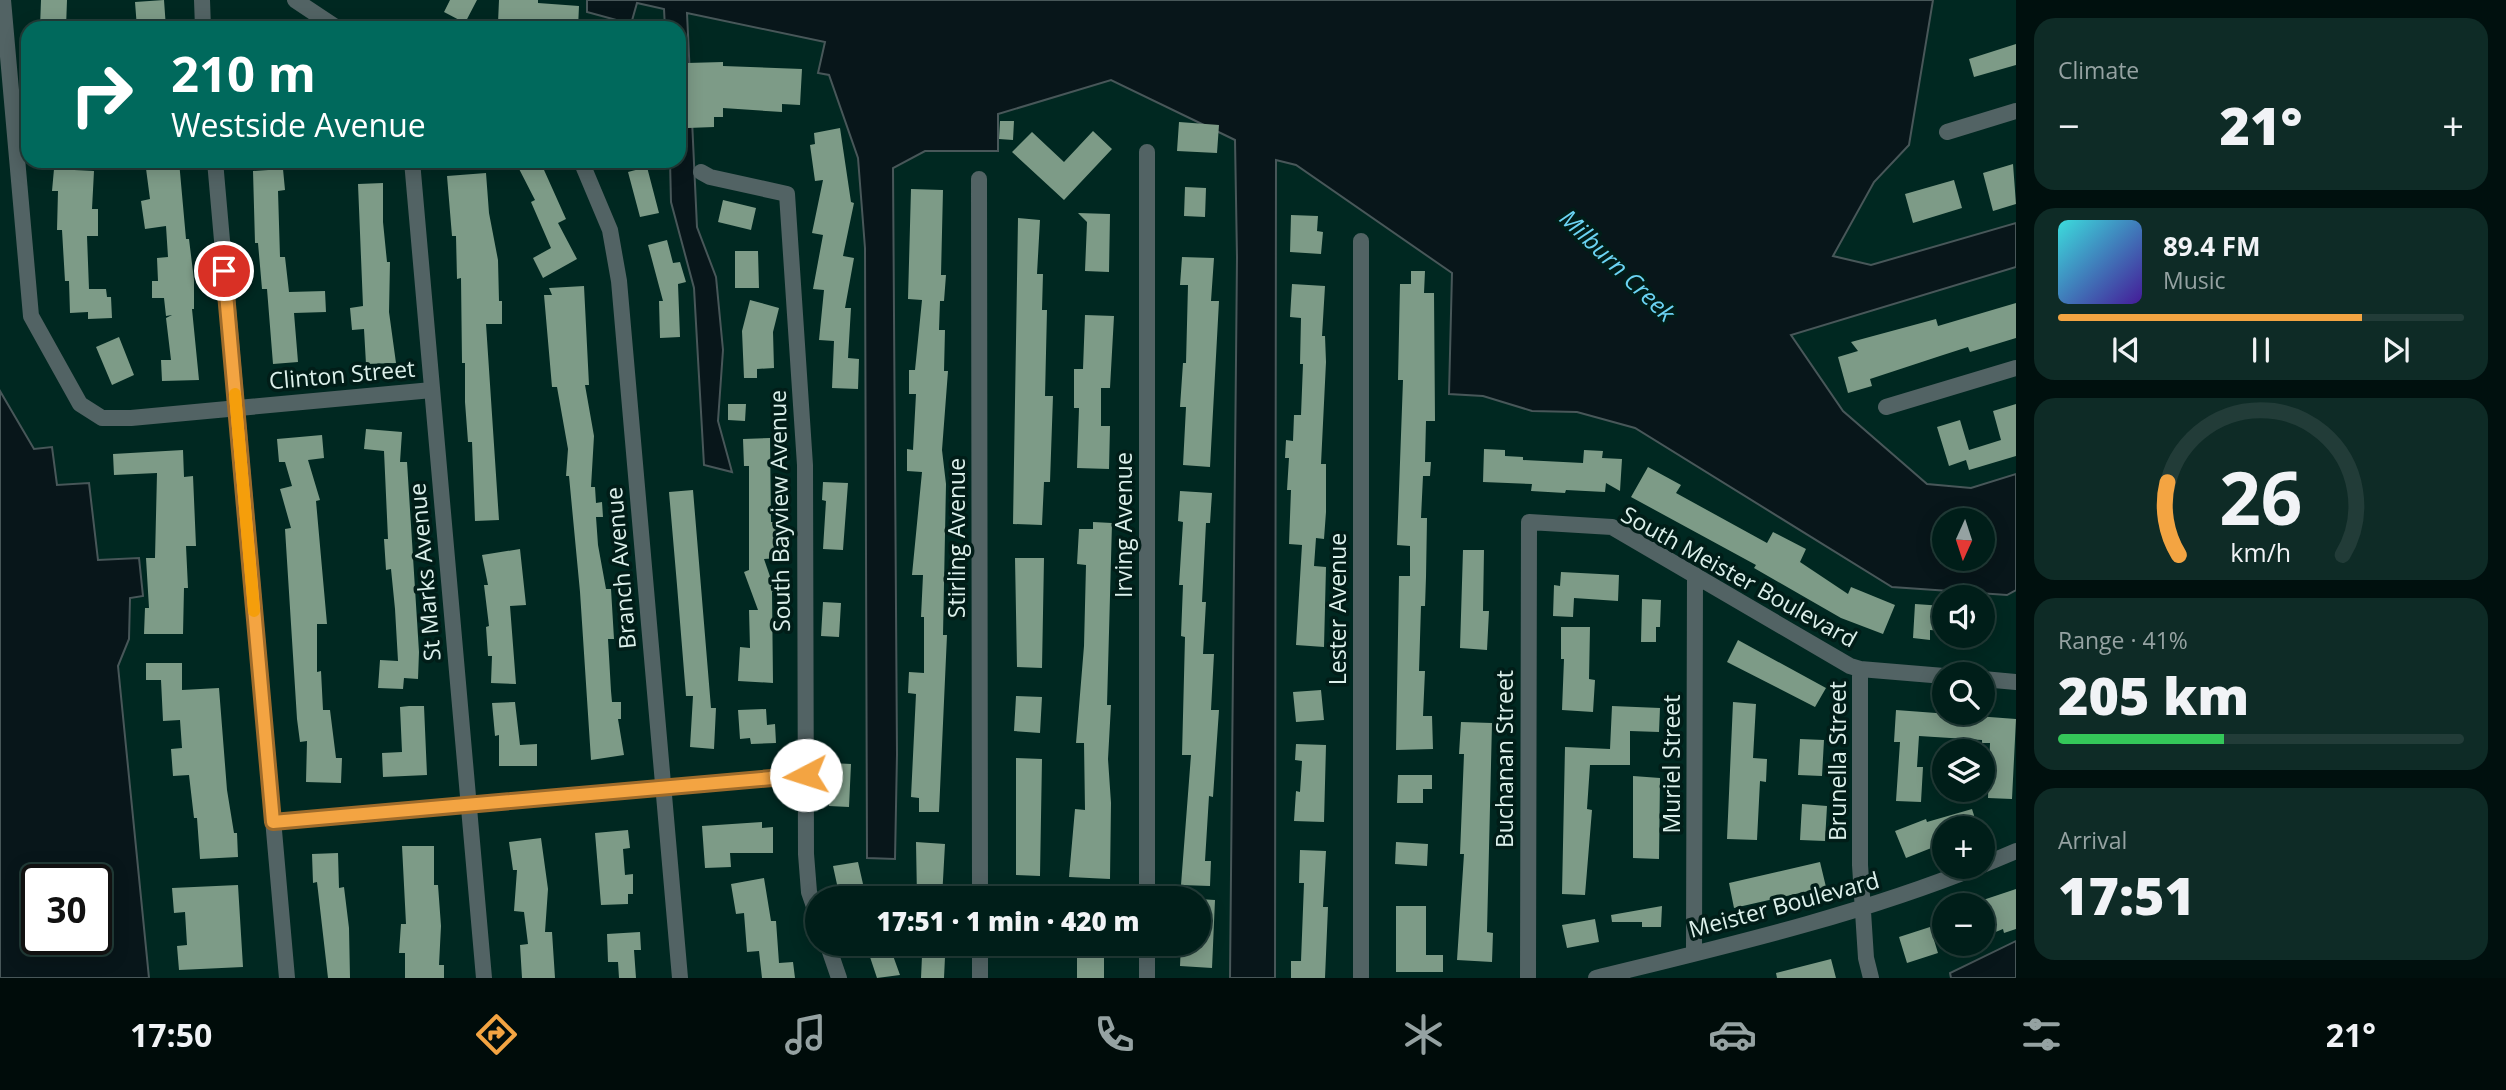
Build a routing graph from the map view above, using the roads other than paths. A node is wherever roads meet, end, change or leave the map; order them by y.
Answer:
1 (3, 0) edge
2 (202, 0) edge
3 (295, 0) edge
4 (203, 21) edge
5 (326, 21) edge
6 (2016, 111) edge
7 (1947, 132) dead end
8 (1147, 152) dead end
9 (216, 168) edge
10 (413, 168) edge
11 (584, 168) edge
12 (701, 172) dead end
13 (979, 179) dead end
14 (1361, 240) dead end
15 (2016, 368) edge
16 (432, 390) junction
17 (1886, 407) dead end
18 (236, 408) junction
19 (1529, 540) joint
20 (1695, 575) junction
21 (1860, 669) junction
22 (1932, 675) edge
23 (1995, 680) edge
24 (2016, 682) edge
25 (806, 775) junction
26 (663, 788) junction
27 (468, 805) junction
28 (273, 822) junction
29 (2016, 851) edge
30 (1995, 860) edge
31 (1946, 879) edge
32 (809, 886) edge
33 (980, 886) edge
34 (1147, 886) edge
35 (1863, 909) junction
36 (1694, 954) junction
37 (831, 956) edge
38 (980, 956) edge
39 (1147, 956) edge
40 (287, 978) edge
41 (484, 978) edge
42 (680, 978) edge
43 (839, 978) edge
44 (980, 978) edge
45 (1147, 978) edge
46 (1361, 978) edge
47 (1528, 978) edge
48 (1597, 978) edge
49 (1871, 978) edge

1 - 18 street, Clinton Street
2 - 4 street
3 - 5 street
6 - 7 street
8 - 34 street, Irving Avenue
9 - 18 street
10 - 16 street, St Marks Avenue
11 - 26 street, Branch Avenue
12 - 25 street, South Bayview Avenue
13 - 33 street, Stirling Avenue
14 - 46 street, Lester Avenue
15 - 17 street
16 - 18 street, Clinton Street
16 - 27 street, St Marks Avenue
18 - 28 street
19 - 20 street, South Meister Boulevard
19 - 47 street, Buchanan Street
20 - 21 street, South Meister Boulevard
20 - 36 street, Muriel Street
21 - 22 street
21 - 35 street, Brunella Street
23 - 24 street
25 - 26 street
25 - 32 street, South Bayview Avenue
26 - 27 street
26 - 42 street, Branch Avenue
27 - 28 street
27 - 41 street, St Marks Avenue
28 - 40 street
29 - 30 street, Meister Boulevard
31 - 35 street, Meister Boulevard
35 - 36 street, Meister Boulevard
35 - 49 street, Brunella Street
36 - 48 street, Meister Boulevard
37 - 43 street
38 - 44 street
39 - 45 street

